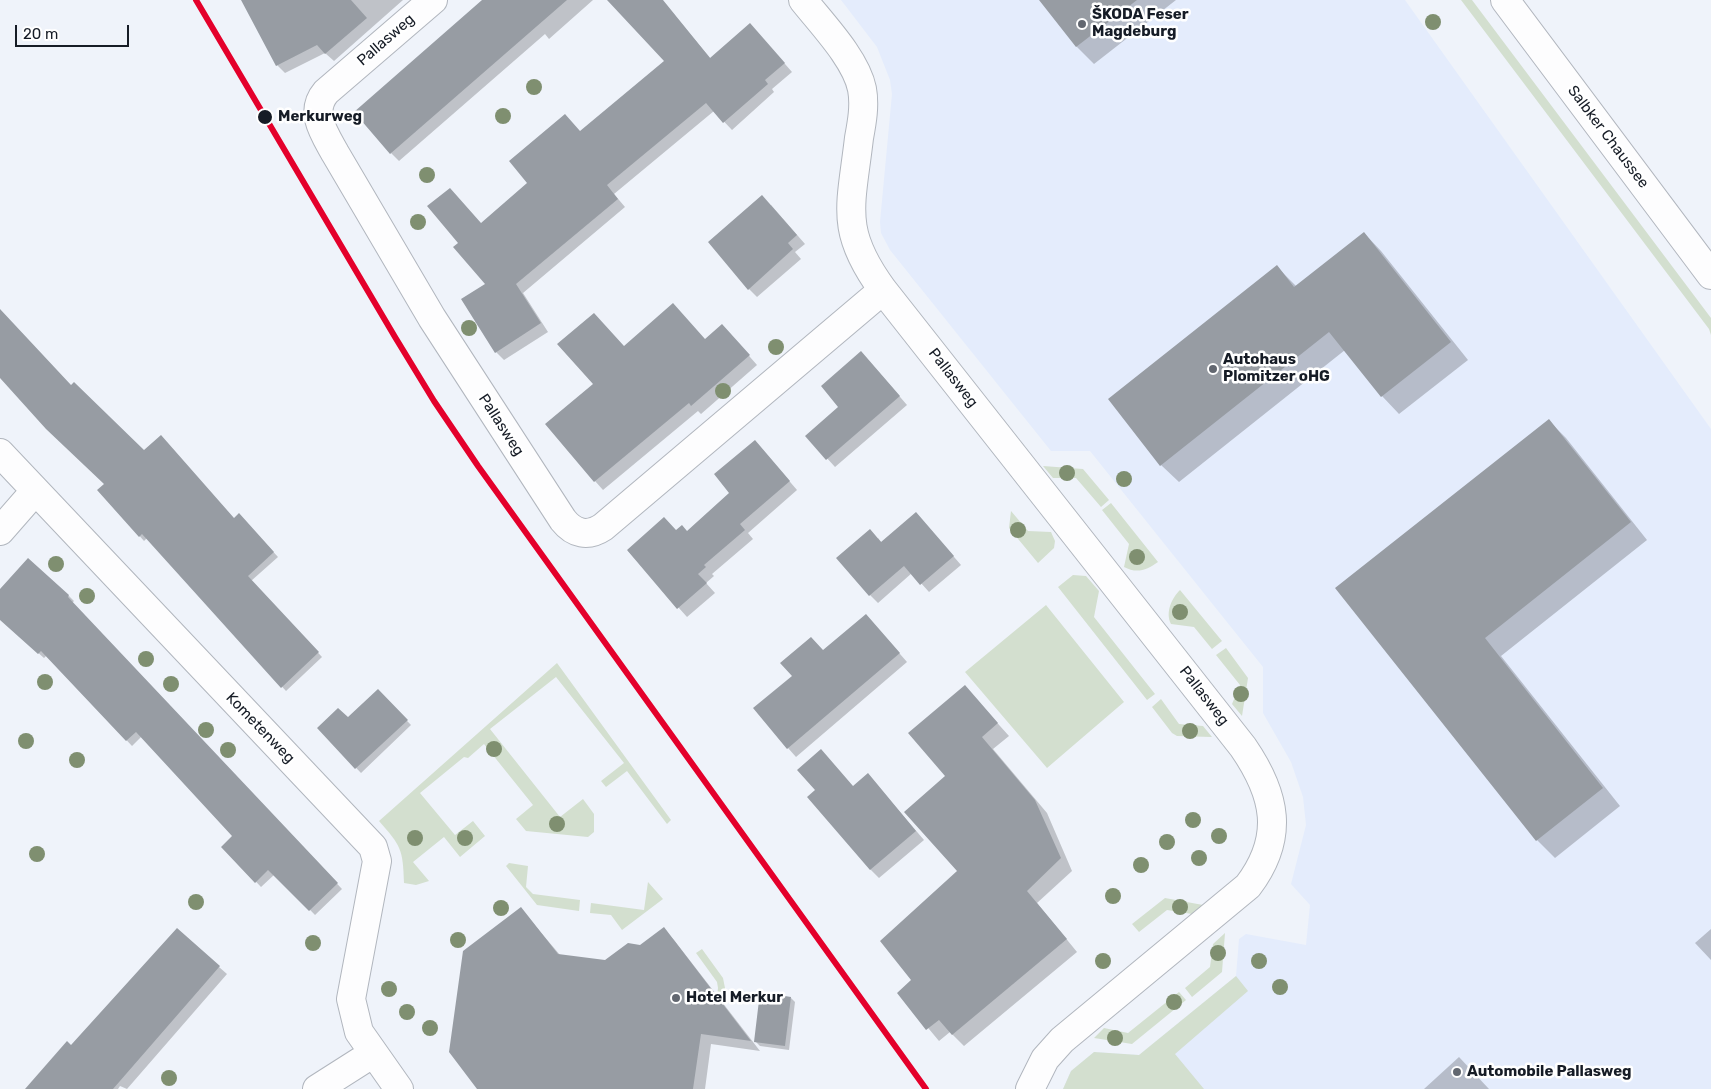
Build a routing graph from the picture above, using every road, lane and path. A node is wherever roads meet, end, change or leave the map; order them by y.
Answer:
1 (433, 0) edge
2 (803, 0) edge
3 (1504, 0) edge
4 (1711, 275) edge
5 (883, 290) junction
6 (0, 453) edge
7 (35, 491) junction
8 (0, 531) edge
9 (372, 1054) junction
10 (317, 1089) edge
11 (399, 1089) edge
12 (1030, 1089) edge

1 - 5 street, Pallasweg
2 - 5 street, Pallasweg
3 - 4 street, Salbker Chaussee
5 - 12 street, Pallasweg
6 - 7 street, Kometenweg
7 - 8 street
7 - 9 street, Kometenweg
9 - 10 street
9 - 11 street, Kometenweg

